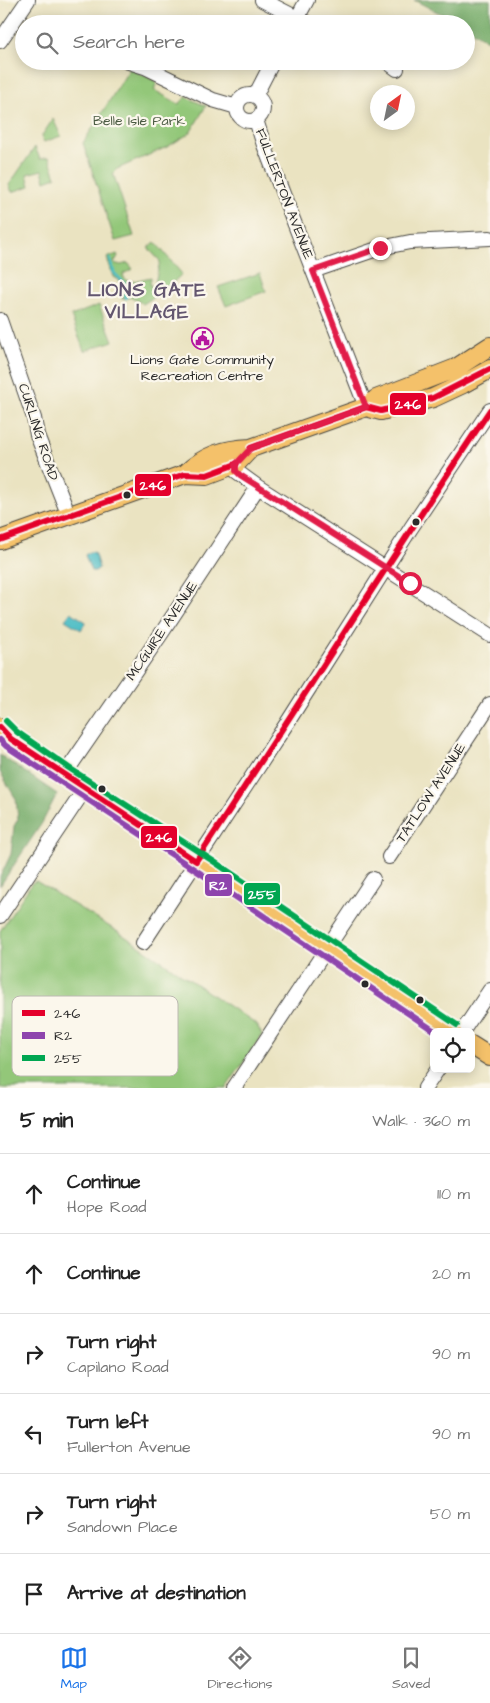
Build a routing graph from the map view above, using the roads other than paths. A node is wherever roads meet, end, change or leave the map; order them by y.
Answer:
1 (28, 0) edge
2 (262, 0) edge
3 (307, 0) edge
4 (18, 15) edge
5 (288, 15) edge
6 (302, 15) edge
7 (15, 19) edge
8 (0, 41) edge
9 (150, 70) edge
10 (268, 70) edge
11 (255, 96) junction
12 (237, 107) junction
13 (256, 120) junction
14 (490, 238) edge
15 (313, 271) junction
16 (0, 320) edge
17 (490, 346) edge
18 (490, 369) edge
19 (366, 407) junction
20 (490, 410) edge
21 (251, 448) junction
22 (236, 464) junction
23 (185, 474) junction
24 (258, 487) junction
25 (69, 516) junction
26 (0, 540) edge
27 (387, 568) junction
28 (490, 635) edge
29 (490, 704) edge
30 (4, 734) edge
31 (64, 775) junction
32 (85, 789) junction
33 (389, 857) dead end
34 (196, 861) junction
35 (373, 879) dead end
36 (0, 916) edge
37 (143, 943) dead end
38 (327, 948) junction
39 (490, 990) edge
40 (446, 1028) edge
41 (465, 1028) edge
42 (475, 1048) edge
43 (490, 1057) edge
44 (435, 1073) edge
45 (234, 1088) edge
46 (425, 1088) edge

1 - 4 street
2 - 5 street
3 - 6 street
7 - 8 street
9 - 12 street
10 - 11 street
11 - 12 street
11 - 13 street
12 - 13 street
13 - 15 street, FULLERTON AVENUE
14 - 15 street
15 - 19 street, FULLERTON AVENUE
16 - 25 street, CURLING ROAD
17 - 19 main road
18 - 19 main road
19 - 21 main road
20 - 27 street
21 - 22 main road
21 - 23 main road
22 - 23 main road
22 - 24 street
23 - 25 main road
24 - 27 street
24 - 31 street, MCGUIRE AVENUE
25 - 26 main road
27 - 28 street
27 - 34 street
29 - 33 street, TATLOW AVENUE
30 - 31 main road
31 - 32 main road
32 - 34 main road
32 - 36 street
34 - 37 street
34 - 38 main road
35 - 38 street
38 - 40 main road
38 - 45 street
39 - 41 street
42 - 43 main road
44 - 46 street

